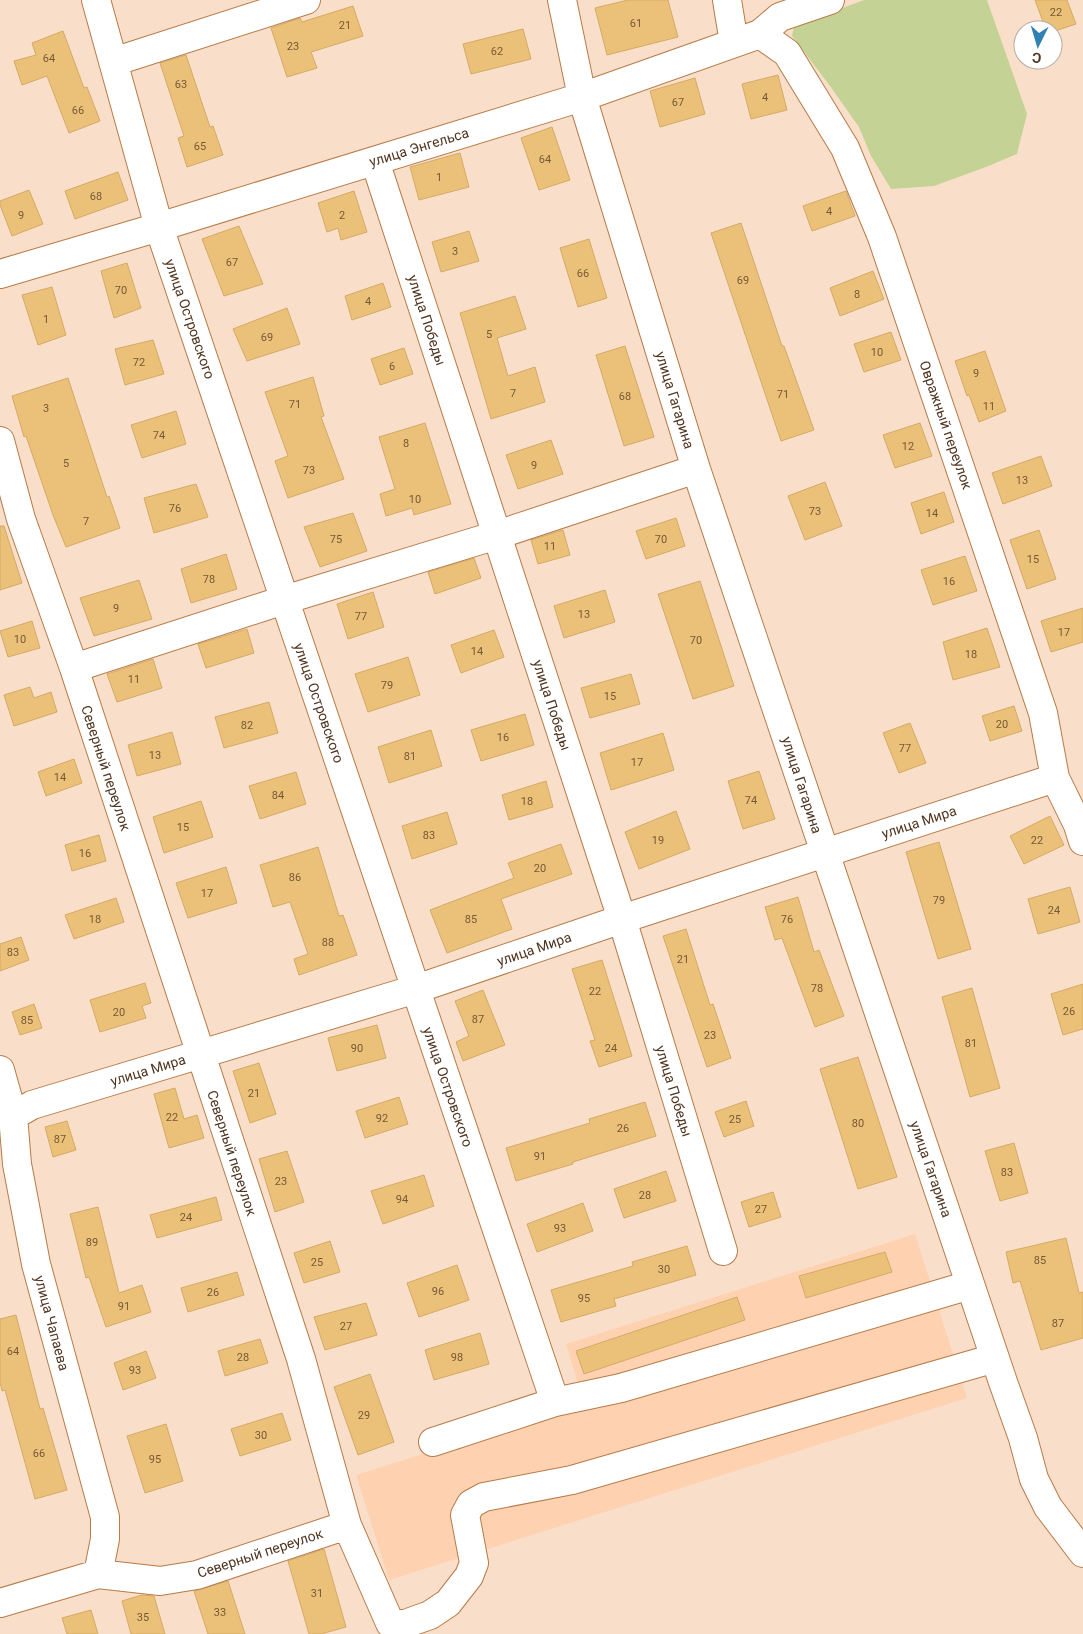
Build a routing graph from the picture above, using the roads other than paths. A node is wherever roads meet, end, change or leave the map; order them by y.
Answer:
1 (96, 0) edge
2 (306, 0) edge
3 (562, 0) edge
4 (727, 0) edge
5 (830, 0) edge
6 (760, 34) junction
7 (734, 43) junction
8 (113, 62) junction
9 (582, 97) junction
10 (374, 161) junction
11 (159, 227) junction
12 (0, 274) edge
13 (0, 442) edge
14 (696, 469) junction
15 (497, 535) junction
16 (284, 600) junction
17 (74, 668) junction
18 (1055, 778) junction
19 (1083, 841) edge
20 (824, 853) junction
21 (622, 919) junction
22 (416, 989) junction
23 (200, 1055) junction
24 (0, 1070) edge
25 (13, 1116) junction
26 (723, 1251) dead end
27 (970, 1285) junction
28 (995, 1358) junction
29 (555, 1402) junction
30 (433, 1442) dead end
31 (347, 1525) junction
32 (1083, 1553) edge
33 (98, 1574) junction
34 (0, 1603) edge

1 - 8 street, улица Островского
2 - 8 street
3 - 9 street, улица Гагарина
4 - 7 street
5 - 6 street, улица Энгельса
6 - 7 street, улица Энгельса
6 - 18 street, Овражный переулок
7 - 9 street, улица Энгельса
8 - 11 street, улица Островского
9 - 10 street, улица Энгельса
9 - 14 street, улица Гагарина
10 - 11 street, улица Энгельса
10 - 15 street, улица Победы
11 - 12 street, улица Энгельса
11 - 16 street, улица Островского
13 - 17 street, Северный переулок
14 - 15 street
14 - 20 street, улица Гагарина
15 - 16 street
15 - 21 street, улица Победы
16 - 17 street
16 - 22 street, улица Островского
17 - 23 street, Северный переулок
18 - 19 street, Овражный переулок
18 - 20 street, улица Мира
20 - 21 street, улица Мира
20 - 27 street, улица Гагарина
21 - 22 street, улица Мира
21 - 26 street, улица Победы
22 - 23 street, улица Мира
22 - 29 street, улица Островского
23 - 25 street, улица Мира
23 - 31 street, Северный переулок
24 - 25 street, улица Чапаева
25 - 33 street, улица Чапаева
27 - 28 street, улица Гагарина
27 - 29 street
28 - 31 street
28 - 32 street, улица Гагарина
29 - 30 street
31 - 33 street, Северный переулок
33 - 34 street, Северный переулок

